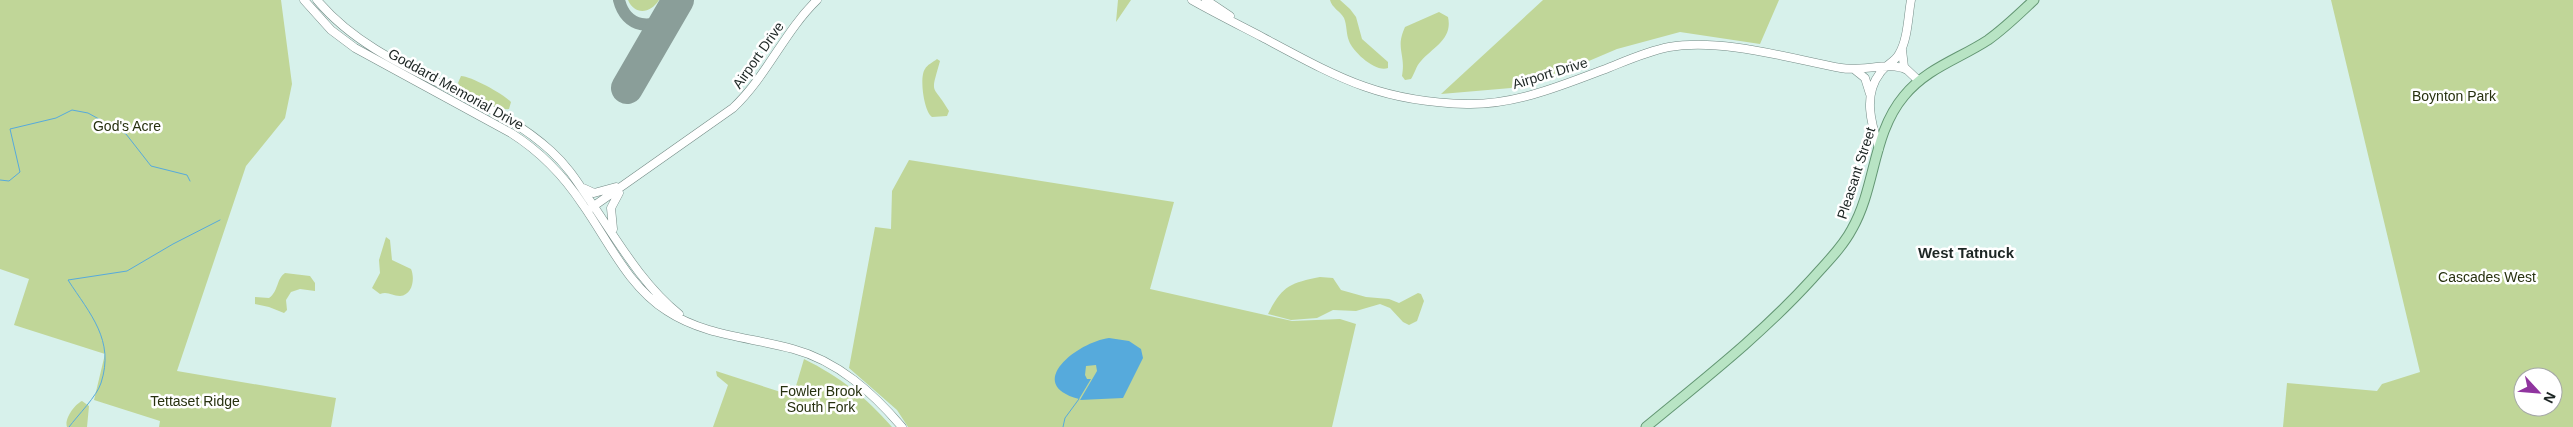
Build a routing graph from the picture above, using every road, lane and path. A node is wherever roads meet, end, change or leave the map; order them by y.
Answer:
1 (304, 0) edge
2 (317, 0) edge
3 (817, 0) edge
4 (1192, 0) edge
5 (1206, 0) edge
6 (1911, 0) edge
7 (2034, 0) edge
8 (1261, 37) junction
9 (1902, 48) junction
10 (1886, 66) junction
11 (1855, 70) junction
12 (1907, 70) junction
13 (1918, 81) junction
14 (1870, 94) junction
15 (1870, 117) junction
16 (1886, 126) junction
17 (1879, 148) junction
18 (642, 171) junction
19 (630, 182) junction
20 (616, 186) junction
21 (582, 187) junction
22 (590, 206) junction
23 (622, 246) junction
24 (691, 322) junction
25 (902, 427) edge
26 (1646, 427) edge

1 - 22 main road, Goddard Memorial Drive
2 - 21 main road, Goddard Memorial Drive
3 - 18 main road, Airport Drive
4 - 8 main road, Airport Drive
5 - 8 main road, Airport Drive
6 - 9 main road
7 - 13 main road, Pleasant Street
8 - 11 main road, Airport Drive
9 - 10 main road
9 - 12 main road
10 - 11 main road, Airport Drive
10 - 12 main road, Airport Drive
10 - 14 main road
11 - 14 main road
12 - 13 main road
13 - 16 main road, Pleasant Street
14 - 15 main road
15 - 16 main road
15 - 17 main road
16 - 17 main road, Pleasant Street
17 - 26 main road, Pleasant Street
18 - 19 main road, Airport Drive
18 - 20 main road, Airport Drive
19 - 22 main road, Airport Drive
19 - 23 main road, Airport Drive
20 - 21 main road
20 - 22 main road, Airport Drive
21 - 22 main road, Goddard Memorial Drive
22 - 23 main road, Airport Drive
22 - 24 main road, Airport Drive
23 - 24 main road, Airport Drive
24 - 25 main road, Airport Drive

